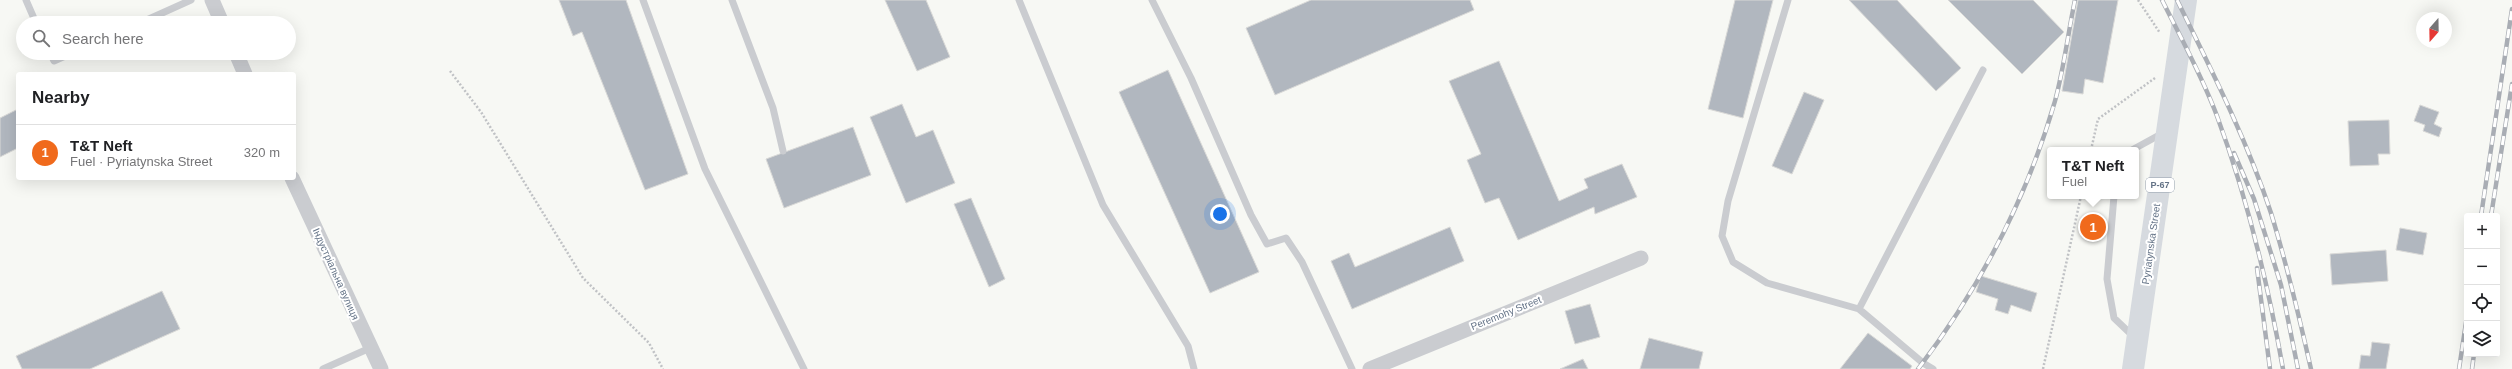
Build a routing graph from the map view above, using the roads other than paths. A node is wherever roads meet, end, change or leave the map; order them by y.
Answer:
1 (26, 0) edge
2 (191, 0) edge
3 (212, 0) edge
4 (643, 0) edge
5 (732, 0) edge
6 (1019, 0) edge
7 (1152, 0) edge
8 (1788, 0) edge
9 (2186, 0) edge
10 (33, 16) edge
11 (156, 16) edge
12 (219, 16) edge
13 (239, 60) edge
14 (1983, 70) dead end
15 (244, 72) edge
16 (2168, 130) junction
17 (2137, 147) edge
18 (783, 151) dead end
19 (293, 180) edge
20 (2114, 199) edge
21 (1641, 258) dead end
22 (1859, 309) junction
23 (2137, 340) junction
24 (370, 348) junction
25 (323, 369) edge
26 (381, 369) edge
27 (804, 369) edge
28 (1194, 369) edge
29 (1352, 369) edge
30 (1370, 369) edge
31 (1933, 369) edge
32 (2133, 369) edge

1 - 10 lane
2 - 11 lane
3 - 12 street
4 - 27 lane
5 - 18 lane
6 - 28 lane
7 - 29 lane
8 - 22 lane
9 - 16 main road, Pyriatynska Street / Р-67
13 - 15 street
14 - 22 lane
16 - 17 lane
16 - 23 main road, Pyriatynska Street / Р-67
19 - 24 street, Індустріальна вулиця
20 - 23 lane
21 - 30 street, Peremohy Street
22 - 31 lane
23 - 32 main road, Pyriatynska Street / Р-67
24 - 25 lane
24 - 26 street, Індустріальна вулиця

